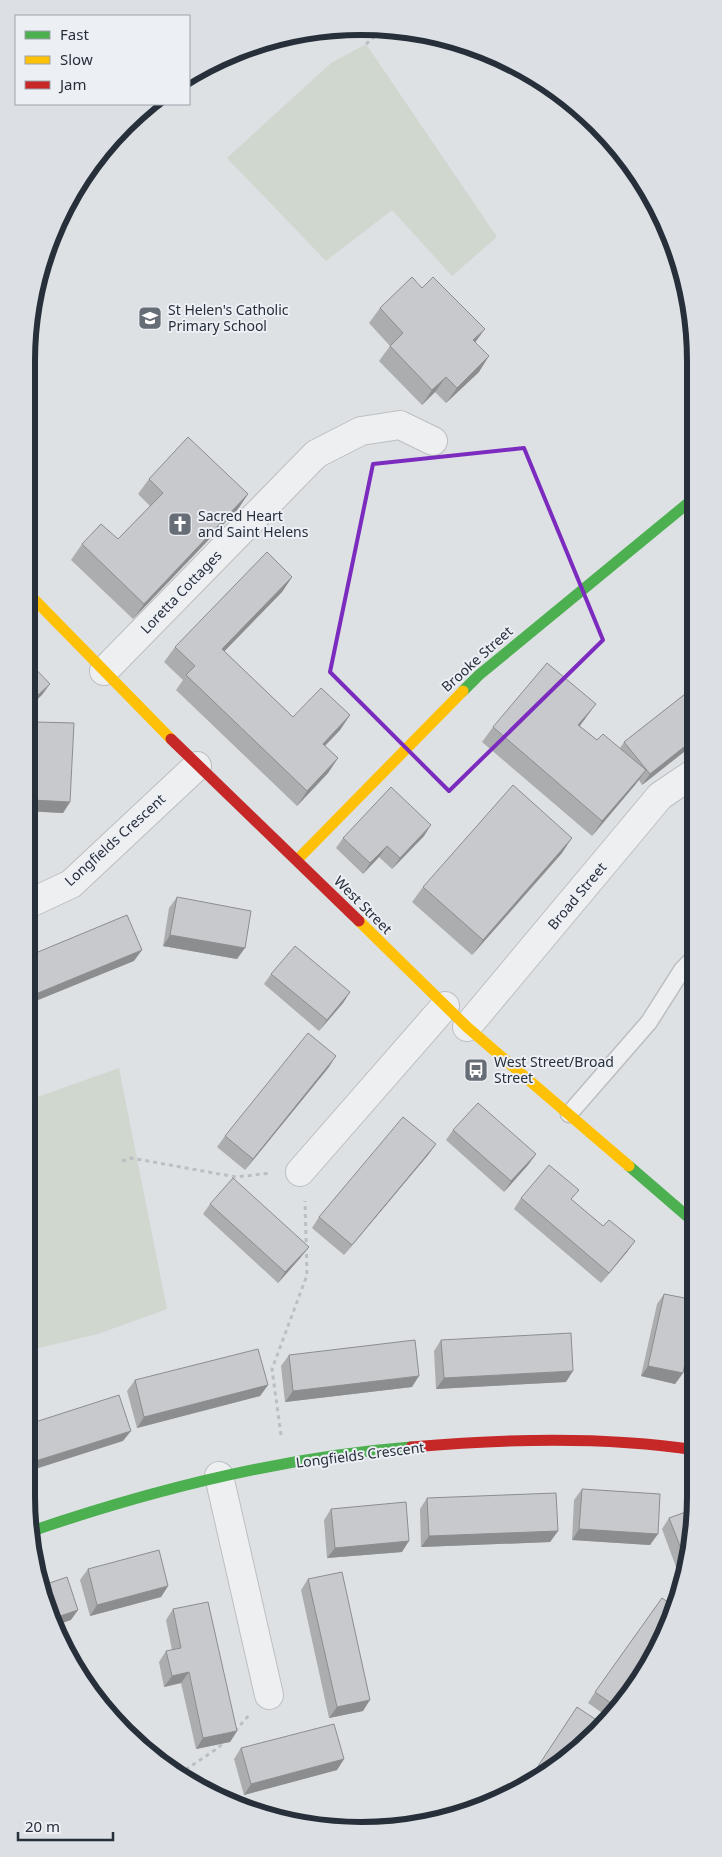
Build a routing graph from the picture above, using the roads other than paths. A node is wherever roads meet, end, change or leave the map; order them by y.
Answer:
1 (433, 441) dead end
2 (687, 504) edge
3 (35, 600) edge
4 (104, 671) junction
5 (197, 766) junction
6 (687, 778) edge
7 (297, 860) junction
8 (35, 901) edge
9 (687, 965) edge
10 (445, 1006) junction
11 (467, 1028) junction
12 (569, 1114) junction
13 (300, 1172) road end
14 (687, 1216) edge
15 (687, 1449) edge
16 (219, 1476) junction
17 (37, 1530) edge
18 (269, 1695) road end

1 - 4 street, Loretta Cottages
2 - 7 street, Brooke Street
3 - 4 street, West Street
4 - 5 street, West Street
5 - 7 street, West Street
5 - 8 street, Longfields Crescent
6 - 11 street, Broad Street
7 - 10 street, West Street
9 - 12 lane
10 - 11 street, West Street
10 - 13 street
11 - 12 street, West Street
12 - 14 street, West Street
15 - 16 street, Longfields Crescent
16 - 17 street, Longfields Crescent
16 - 18 street

